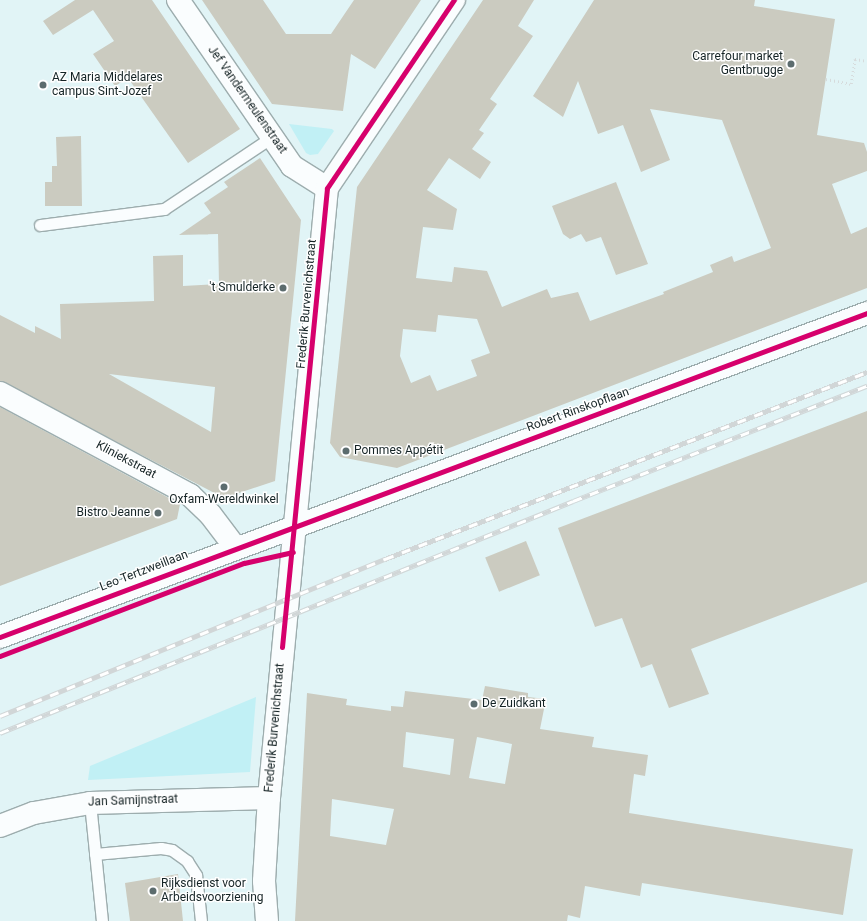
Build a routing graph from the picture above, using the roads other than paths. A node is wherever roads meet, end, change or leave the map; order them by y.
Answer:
1 (178, 0) edge
2 (454, 0) edge
3 (272, 137) junction
4 (328, 188) junction
5 (40, 224) dead end
6 (867, 313) edge
7 (0, 393) edge
8 (295, 525) junction
9 (235, 547) junction
10 (0, 636) edge
11 (269, 798) junction
12 (90, 803) junction
13 (0, 826) edge
14 (94, 854) junction
15 (102, 921) edge
16 (201, 921) edge
17 (267, 921) edge

1 - 3 street, Jef Vandermeulenstraat
2 - 4 street, Frederik Burvenichstraat
3 - 4 street, Jef Vandermeulenstraat
3 - 5 lane
4 - 8 street, Frederik Burvenichstraat
6 - 8 street, Robert Rinskopflaan
7 - 9 street, Kliniekstraat
8 - 9 street, Leo Tertzweillaan
8 - 11 street, Frederik Burvenichstraat
9 - 10 street, Leo Tertzweillaan
11 - 12 street, Jan Samijnstraat
11 - 17 street, Frederik Burvenichstraat
12 - 13 street, Jan Samijnstraat
12 - 14 lane
14 - 15 lane
14 - 16 lane

